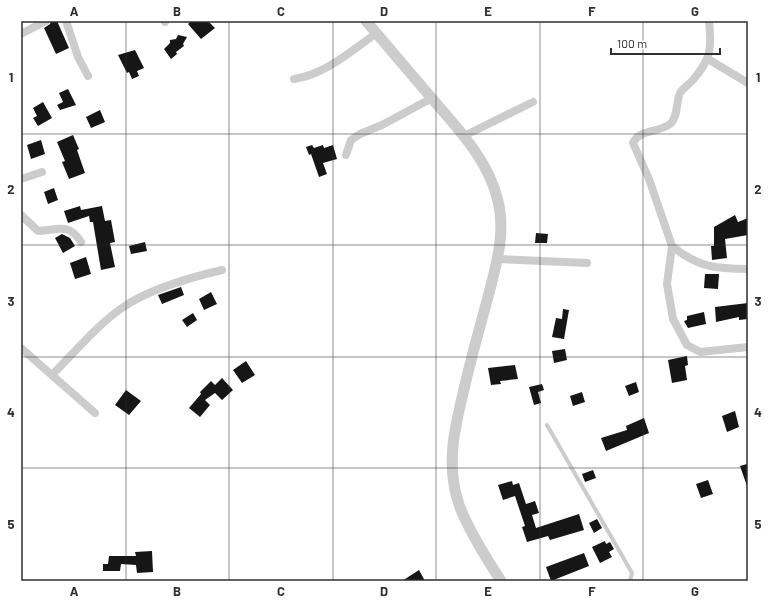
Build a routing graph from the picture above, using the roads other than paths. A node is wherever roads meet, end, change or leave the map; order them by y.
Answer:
1 (46, 21) edge
2 (66, 21) edge
3 (366, 21) edge
4 (709, 21) edge
5 (377, 33) junction
6 (21, 34) edge
7 (708, 59) junction
8 (88, 76) dead end
9 (294, 79) dead end
10 (748, 83) edge
11 (432, 98) junction
12 (533, 102) dead end
13 (464, 136) junction
14 (346, 155) dead end
15 (42, 172) dead end
16 (21, 179) edge
17 (21, 215) edge
18 (80, 242) dead end
19 (672, 246) junction
20 (498, 259) junction
21 (587, 263) dead end
22 (748, 269) edge
23 (222, 270) dead end
24 (748, 347) edge
25 (21, 348) edge
26 (52, 375) junction
27 (95, 413) dead end
28 (547, 425) dead end
29 (501, 581) edge
30 (630, 581) edge

1 - 6 street
2 - 8 street
3 - 5 street
4 - 7 street
5 - 9 street
5 - 11 street
7 - 10 street
7 - 19 street
11 - 13 street
11 - 14 street
12 - 13 street
13 - 20 street
15 - 16 street
17 - 18 street
19 - 22 street
19 - 24 street
20 - 21 street
20 - 29 street
23 - 26 street
25 - 26 street
26 - 27 street
28 - 30 lane

